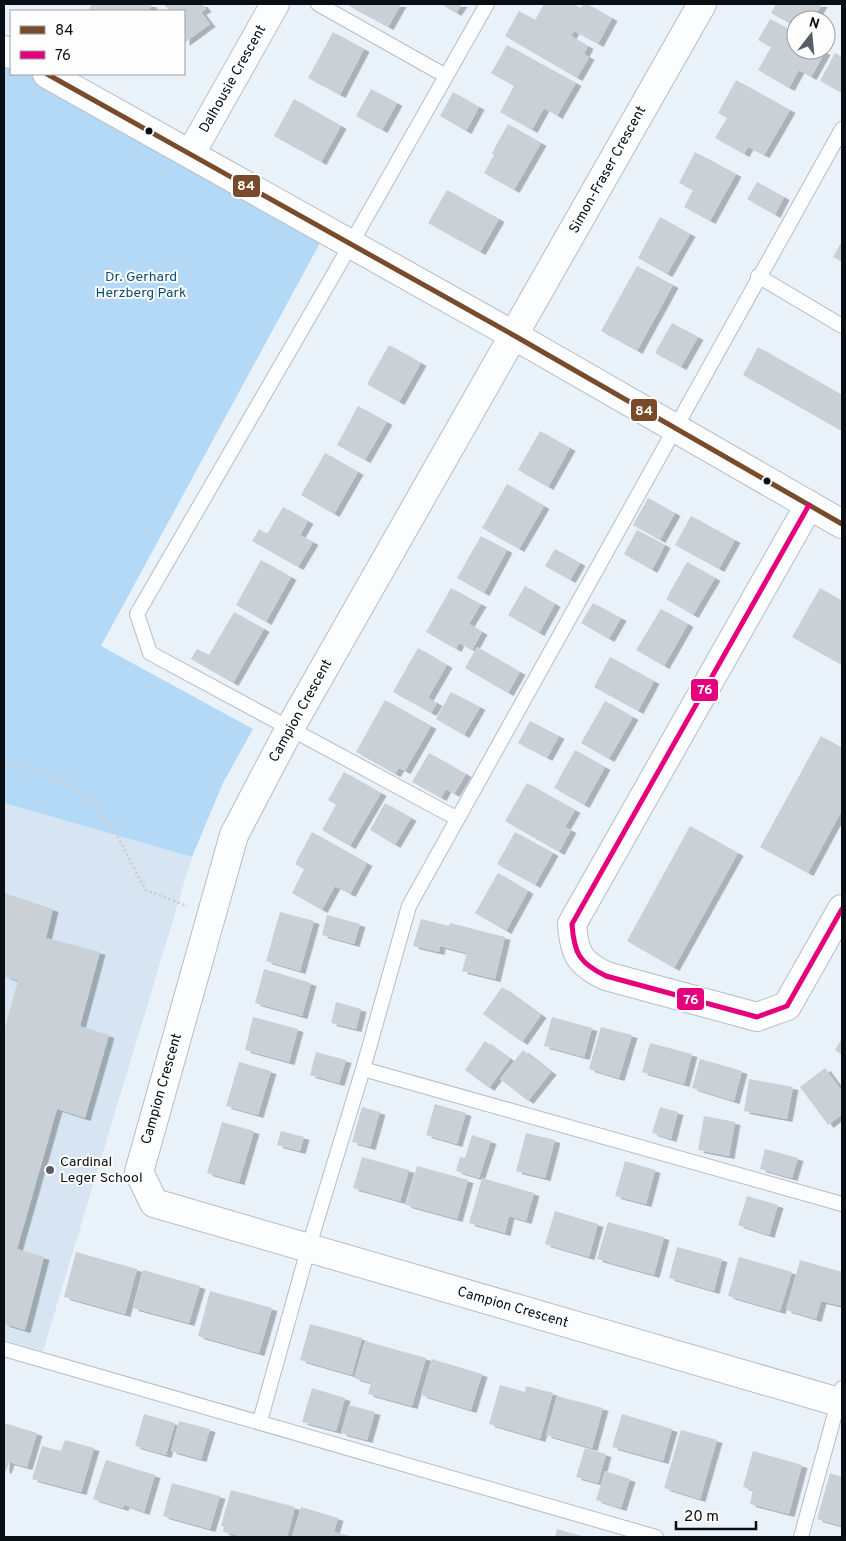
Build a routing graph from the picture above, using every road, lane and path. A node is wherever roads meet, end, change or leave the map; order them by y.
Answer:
1 (275, 4) edge
2 (318, 4) edge
3 (487, 4) edge
4 (702, 4) edge
5 (48, 75) edge
6 (446, 76) junction
7 (842, 129) edge
8 (191, 153) junction
9 (350, 245) junction
10 (758, 276) junction
11 (842, 326) edge
12 (515, 336) junction
13 (674, 427) junction
14 (809, 505) junction
15 (842, 524) edge
16 (290, 728) junction
17 (4, 762) edge
18 (456, 818) junction
19 (188, 906) dead end
20 (842, 909) edge
21 (363, 1069) junction
22 (842, 1204) edge
23 (309, 1246) junction
24 (4, 1349) edge
25 (841, 1398) edge
26 (260, 1421) junction
27 (656, 1537) edge
28 (801, 1537) edge

1 - 8 street, Dalhousie Crescent
2 - 6 lane
3 - 6 lane
4 - 12 street, Simon-Fraser Crescent
5 - 8 street
6 - 9 lane
7 - 10 lane
8 - 9 street
9 - 12 street
9 - 16 lane
10 - 11 lane
10 - 13 lane
12 - 13 street
12 - 16 street, Campion Crescent
13 - 14 street
13 - 18 lane
14 - 15 street
14 - 20 street
16 - 18 lane
16 - 23 street, Campion Crescent
17 - 19 path
18 - 21 lane
21 - 22 lane
21 - 23 lane
23 - 25 street, Campion Crescent
23 - 26 lane
24 - 26 lane
25 - 28 lane
26 - 27 lane

